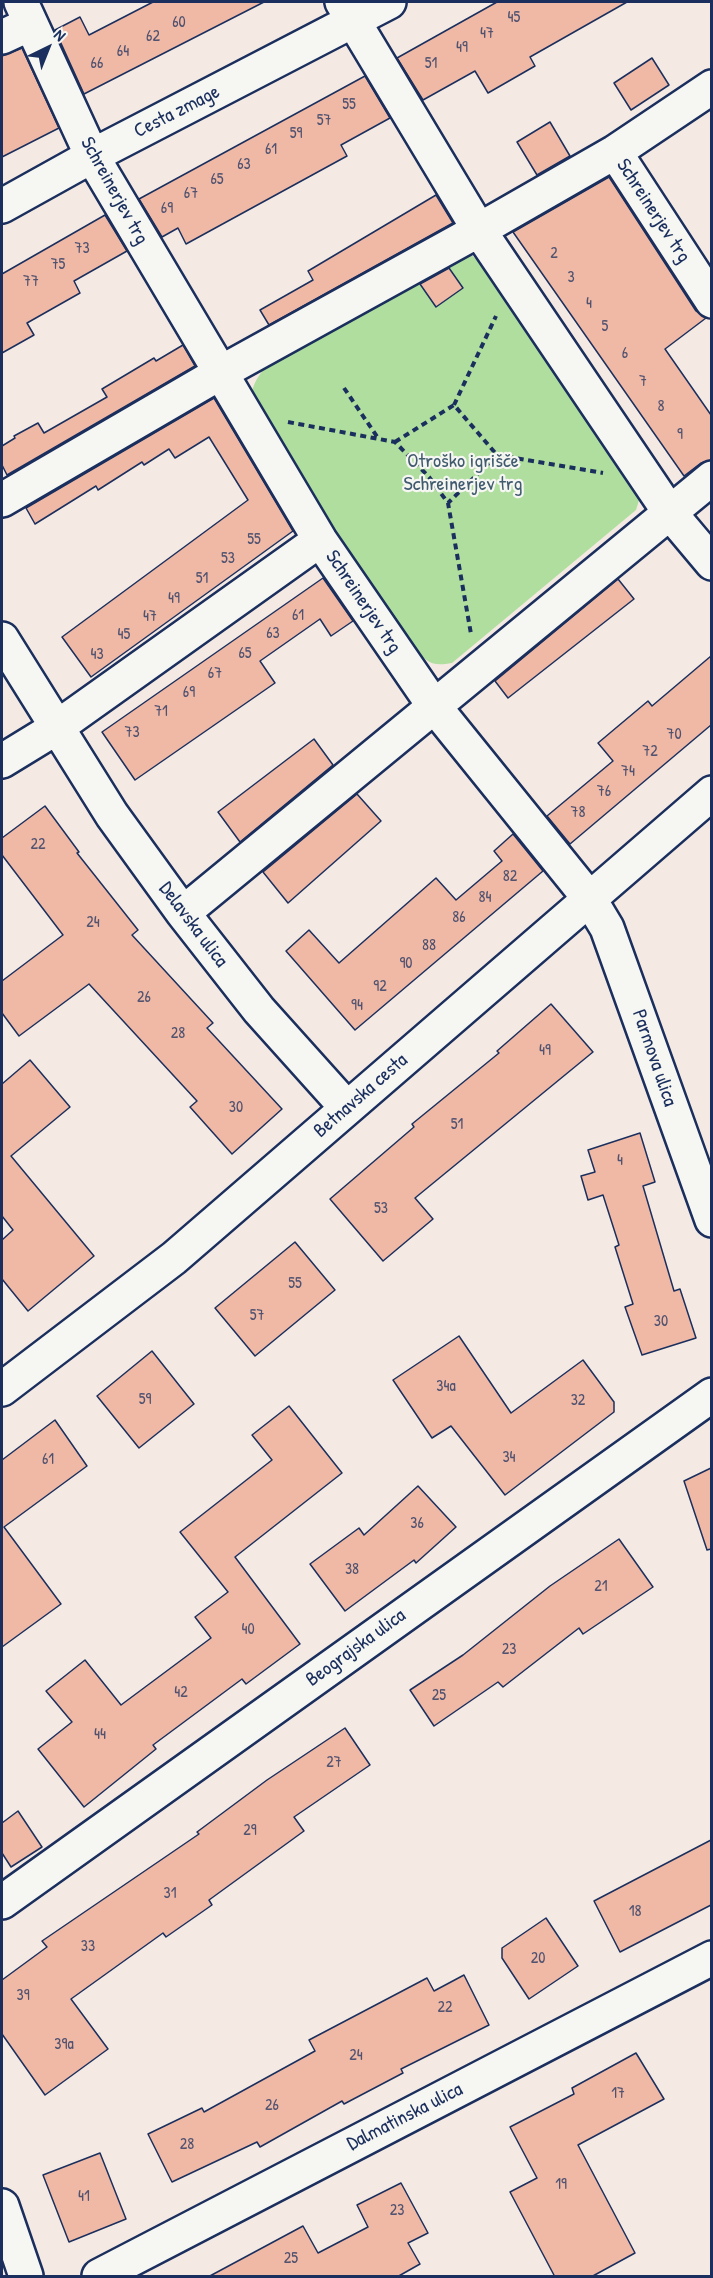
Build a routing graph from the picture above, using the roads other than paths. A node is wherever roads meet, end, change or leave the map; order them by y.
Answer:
1 (389, 2) edge
2 (348, 11) edge
3 (18, 21) edge
4 (711, 87) edge
5 (615, 152) junction
6 (92, 156) junction
7 (2, 206) edge
8 (479, 230) junction
9 (711, 301) edge
10 (220, 373) junction
11 (711, 478) edge
12 (2, 500) edge
13 (670, 513) junction
14 (320, 540) junction
15 (711, 563) edge
16 (2, 639) edge
17 (434, 706) junction
18 (56, 728) junction
19 (2, 761) edge
20 (711, 793) edge
21 (589, 898) junction
22 (183, 913) junction
23 (347, 1108) junction
24 (711, 1220) edge
25 (2, 1389) edge
26 (711, 1395) edge
27 (2, 1902) edge
28 (711, 1958) edge
29 (2, 2206) edge
30 (26, 2277) edge
31 (99, 2277) edge

1 - 2 street, Cesta zmage
2 - 6 street, Cesta zmage
2 - 8 street
3 - 6 street, Schreinerjev trg
4 - 5 street, Schreinerjev trg
5 - 8 street, Schreinerjev trg
5 - 9 street, Schreinerjev trg
6 - 7 street, Cesta zmage
6 - 10 street, Schreinerjev trg
8 - 10 street, Schreinerjev trg
8 - 13 street
10 - 12 street, Schreinerjev trg
10 - 14 street, Schreinerjev trg
11 - 13 street
13 - 15 street
13 - 17 street
14 - 17 street, Schreinerjev trg
14 - 18 street
16 - 18 street, Delavska ulica
17 - 21 street, Schreinerjev trg
17 - 22 street
18 - 19 street
18 - 22 street, Delavska ulica
20 - 21 street, Betnavska cesta
21 - 23 street, Betnavska cesta
21 - 24 street, Parmova ulica
22 - 23 street, Delavska ulica
23 - 25 street, Betnavska cesta
26 - 27 street, Beograjska ulica
28 - 31 street, Dalmatinska ulica
29 - 30 street

